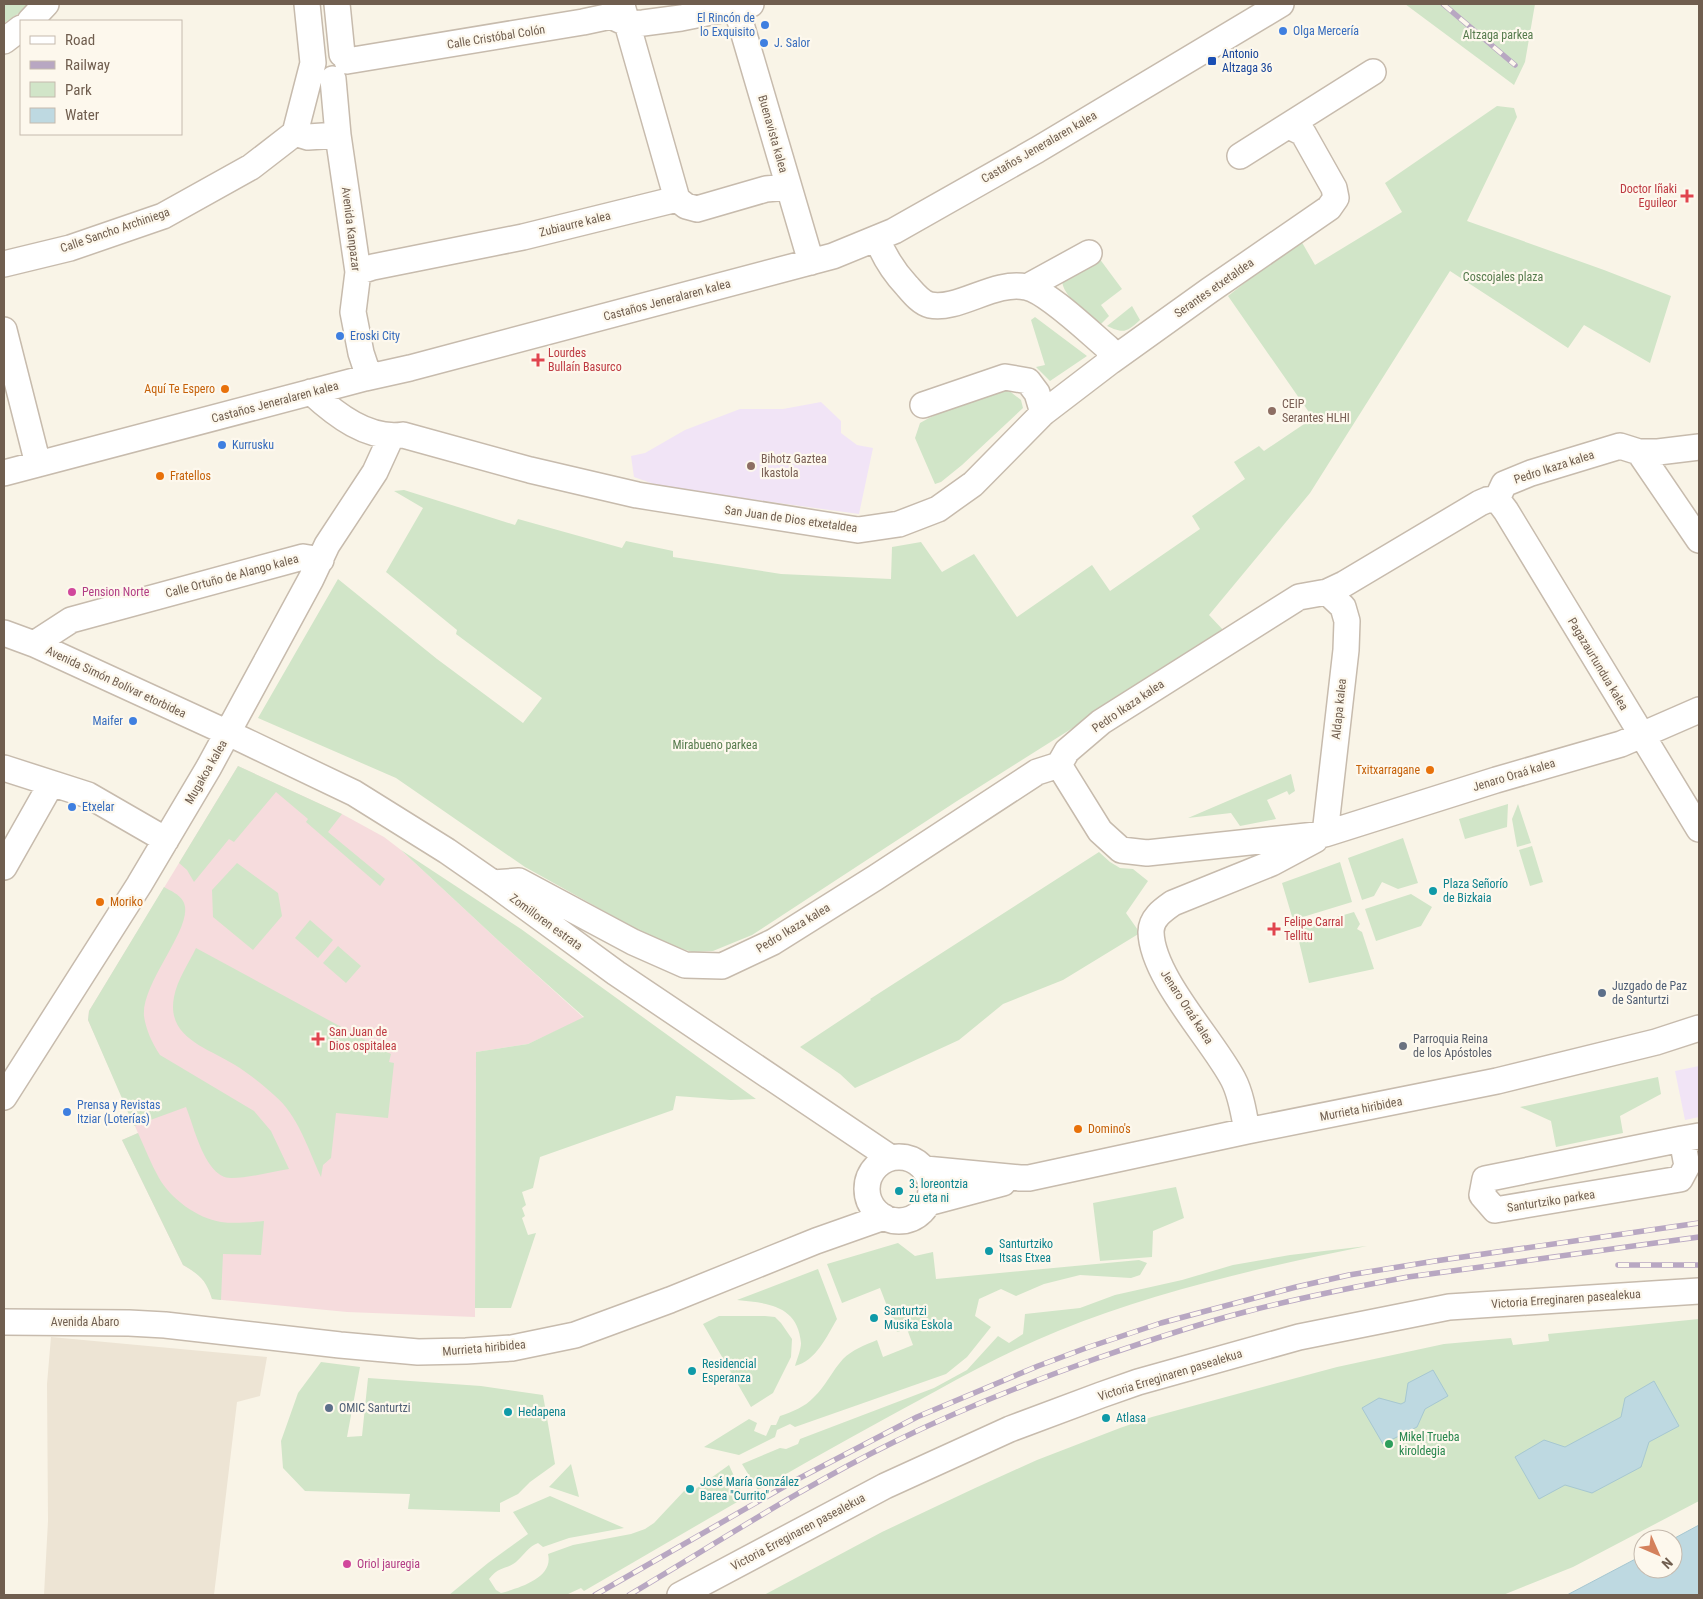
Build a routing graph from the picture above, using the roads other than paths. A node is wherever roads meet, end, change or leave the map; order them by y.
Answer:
1 (46, 4) edge
2 (307, 4) edge
3 (337, 4) edge
4 (1281, 4) edge
5 (733, 6) edge
6 (631, 17) edge
7 (31, 20) edge
8 (20, 29) edge
9 (4, 41) edge
10 (329, 64) junction
11 (1373, 72) dead end
12 (1289, 126) junction
13 (295, 133) junction
14 (338, 135) junction
15 (1240, 156) dead end
16 (788, 187) junction
17 (677, 199) junction
18 (877, 238) junction
19 (1089, 253) dead end
20 (811, 262) junction
21 (4, 264) edge
22 (358, 272) junction
23 (1027, 287) junction
24 (4, 330) edge
25 (1111, 360) junction
26 (369, 377) junction
27 (311, 392) junction
28 (923, 405) dead end
29 (1043, 413) junction
30 (391, 436) junction
31 (1699, 447) edge
32 (1639, 452) junction
33 (38, 464) junction
34 (4, 473) edge
35 (1497, 498) junction
36 (1699, 540) edge
37 (321, 560) junction
38 (1327, 592) junction
39 (4, 633) edge
40 (34, 644) junction
41 (1699, 710) edge
42 (227, 734) junction
43 (1642, 735) junction
44 (1059, 765) junction
45 (4, 768) edge
46 (51, 784) junction
47 (1699, 829) edge
48 (1326, 834) junction
49 (166, 840) junction
50 (4, 867) edge
51 (493, 883) junction
52 (1699, 1028) edge
53 (4, 1097) edge
54 (852, 1131) junction
55 (1247, 1131) junction
56 (1691, 1137) edge
57 (891, 1158) junction
58 (925, 1169) junction
59 (1020, 1178) junction
60 (868, 1185) junction
61 (928, 1203) junction
62 (884, 1217) junction
63 (816, 1240) junction
64 (1699, 1291) edge
65 (5, 1321) edge
66 (165, 1325) joint
67 (680, 1595) edge

1 - 7 street
2 - 10 street
3 - 10 street
4 - 18 street, Castaños Jeneralaren kalea
5 - 6 street
5 - 16 street, Buenavista kalea
6 - 10 street, Calle Cristóbal Colón
6 - 17 street
8 - 9 street
10 - 13 street
10 - 14 street, Avenida Kanpazar
11 - 12 street
12 - 15 street
12 - 25 street, Serantes etxetaldea
13 - 14 street
13 - 21 street, Calle Sancho Archiniega
14 - 22 street, Avenida Kanpazar
16 - 17 street
16 - 20 street, Buenavista kalea
17 - 22 street, Zubiaurre kalea
18 - 20 street, Castaños Jeneralaren kalea
18 - 23 street
19 - 23 street
20 - 26 street, Castaños Jeneralaren kalea
22 - 26 street, Avenida Kanpazar
23 - 25 street
24 - 33 street
25 - 29 street, Serantes etxetaldea
26 - 27 street, Castaños Jeneralaren kalea
27 - 30 street, San Juan de Dios etxetaldea
27 - 33 street, Castaños Jeneralaren kalea
28 - 29 street
29 - 30 street, San Juan de Dios etxetaldea
30 - 37 street, Mugakoa kalea
31 - 32 street, Pedro Ikaza kalea
32 - 35 street, Pedro Ikaza kalea
32 - 36 street
33 - 34 street, Castaños Jeneralaren kalea
35 - 38 street, Pedro Ikaza kalea
35 - 43 street, Pagazaurtundua kalea
37 - 40 street, Calle Ortuño de Alango kalea
37 - 42 street, Mugakoa kalea
38 - 44 street, Pedro Ikaza kalea
38 - 48 street, Aldapa kalea
39 - 40 street, Avenida Simón Bolívar etorbidea
40 - 42 street, Avenida Simón Bolívar etorbidea
41 - 43 street, Jenaro Oraá kalea
42 - 49 street, Mugakoa kalea
42 - 51 street, Zomilloren estrata
43 - 47 street, Pagazaurtundua kalea
43 - 48 street, Jenaro Oraá kalea
44 - 48 street, Jenaro Oraá kalea
44 - 51 street, Pedro Ikaza kalea
45 - 46 street
46 - 49 street
46 - 50 street
48 - 55 street, Jenaro Oraá kalea
49 - 53 street, Mugakoa kalea
51 - 54 street, Zomilloren estrata
52 - 55 street, Murrieta hiribidea
54 - 57 street, Zomilloren estrata
54 - 60 street
55 - 59 street, Murrieta hiribidea
56 - 56 street, Santurtziko parkea
57 - 58 street
57 - 60 street
58 - 59 street, Murrieta hiribidea
58 - 61 street
59 - 61 street, Murrieta hiribidea
60 - 62 street
60 - 63 street, Murrieta hiribidea
61 - 62 street
62 - 63 street, Murrieta hiribidea
63 - 66 street, Murrieta hiribidea
64 - 67 street, Victoria Erreginaren pasealekua
65 - 66 street, Avenida Abaro

